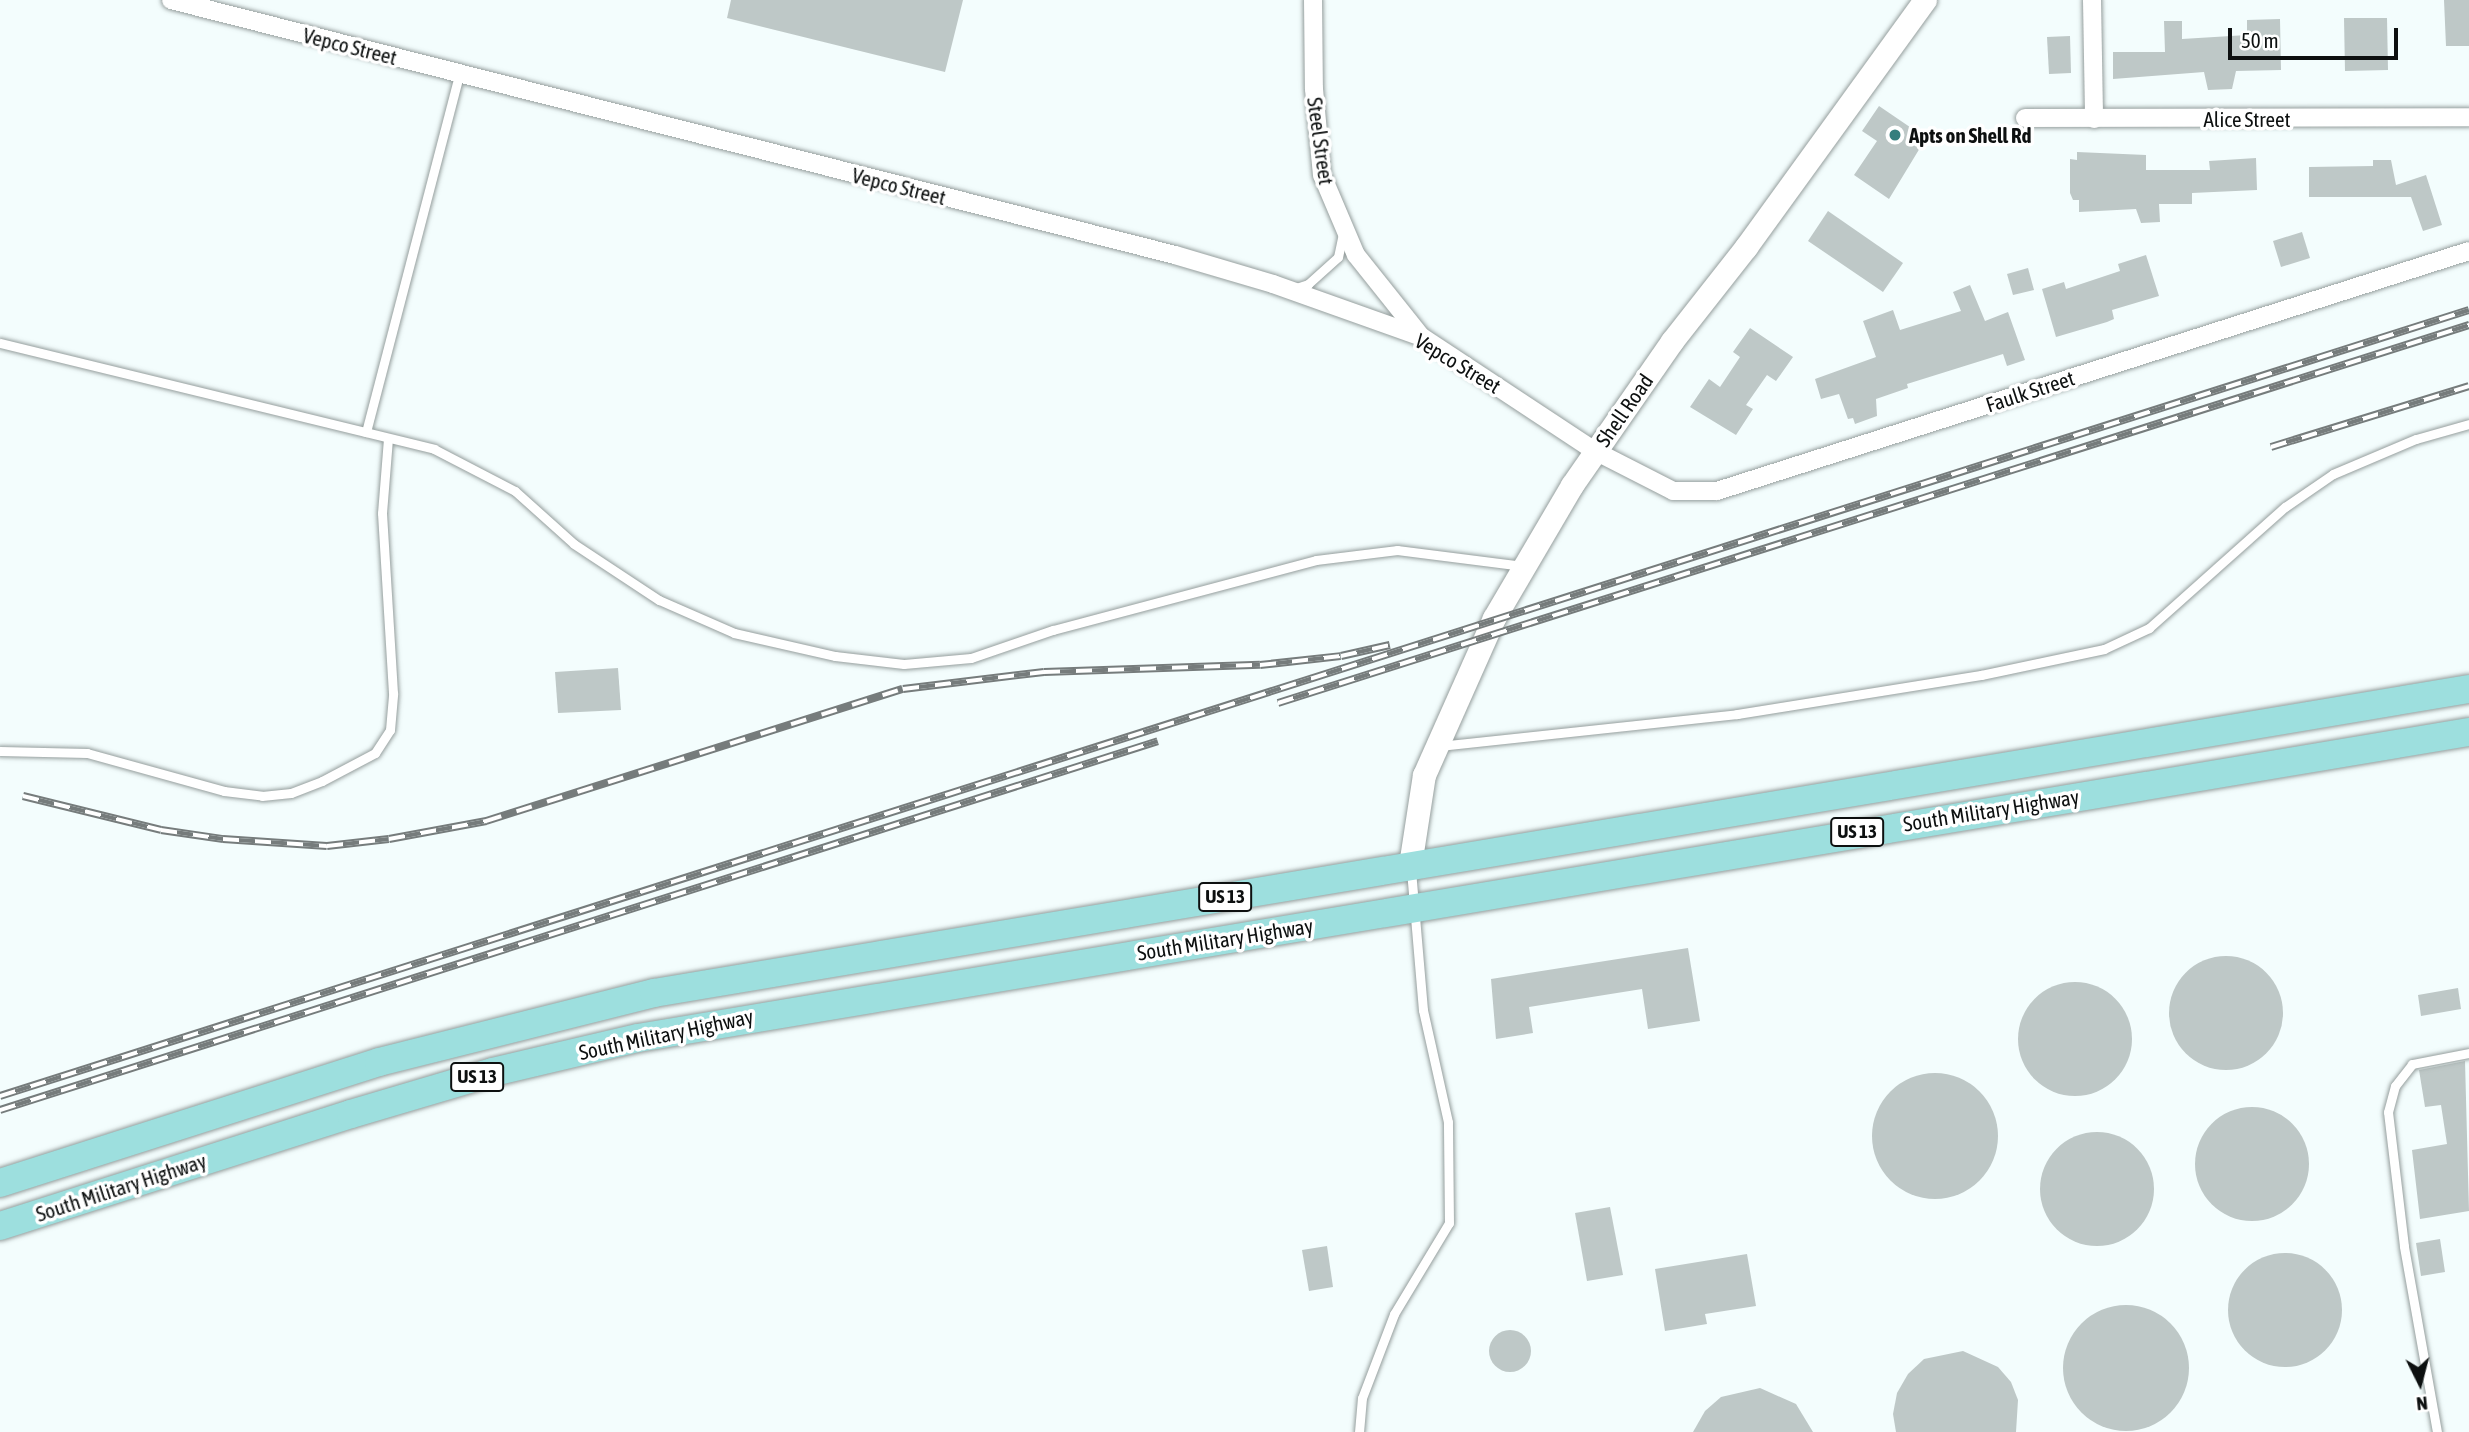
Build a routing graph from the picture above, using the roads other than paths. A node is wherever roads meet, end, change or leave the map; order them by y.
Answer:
1 (171, 0) edge
2 (1313, 0) edge
3 (1924, 0) edge
4 (2092, 0) edge
5 (459, 74) junction
6 (2469, 117) edge
7 (2025, 118) dead end
8 (2094, 119) junction
9 (1343, 231) junction
10 (2469, 251) edge
11 (1290, 290) junction
12 (1422, 337) junction
13 (0, 344) edge
14 (2469, 424) edge
15 (366, 432) junction
16 (388, 438) junction
17 (1595, 451) junction
18 (1525, 566) junction
19 (2469, 689) edge
20 (2469, 732) edge
21 (1438, 746) junction
22 (0, 751) edge
23 (1410, 865) junction
24 (1416, 907) junction
25 (2469, 1053) edge
26 (0, 1183) edge
27 (0, 1226) edge
28 (1359, 1432) edge
29 (2437, 1432) edge

1 - 5 street, Vepco Street
2 - 9 street, Steel Street
3 - 17 street, Shell Road
4 - 8 street
5 - 11 street, Vepco Street
5 - 15 lane
6 - 8 street, Alice Street
7 - 8 street, Alice Street
9 - 11 lane
9 - 12 street, Steel Street
10 - 17 street, Faulk Street
11 - 12 street, Vepco Street
12 - 17 street, Vepco Street
13 - 15 lane
14 - 21 lane
15 - 16 lane
16 - 18 lane
16 - 22 lane
17 - 18 street, Shell Road
18 - 21 street, Shell Road
19 - 23 main road, South Military Highway / US 13
20 - 24 main road, South Military Highway / US 13
21 - 23 street, Shell Road
23 - 24 lane
23 - 26 main road, South Military Highway / US 13
24 - 27 main road, South Military Highway / US 13
24 - 28 lane
25 - 29 lane

